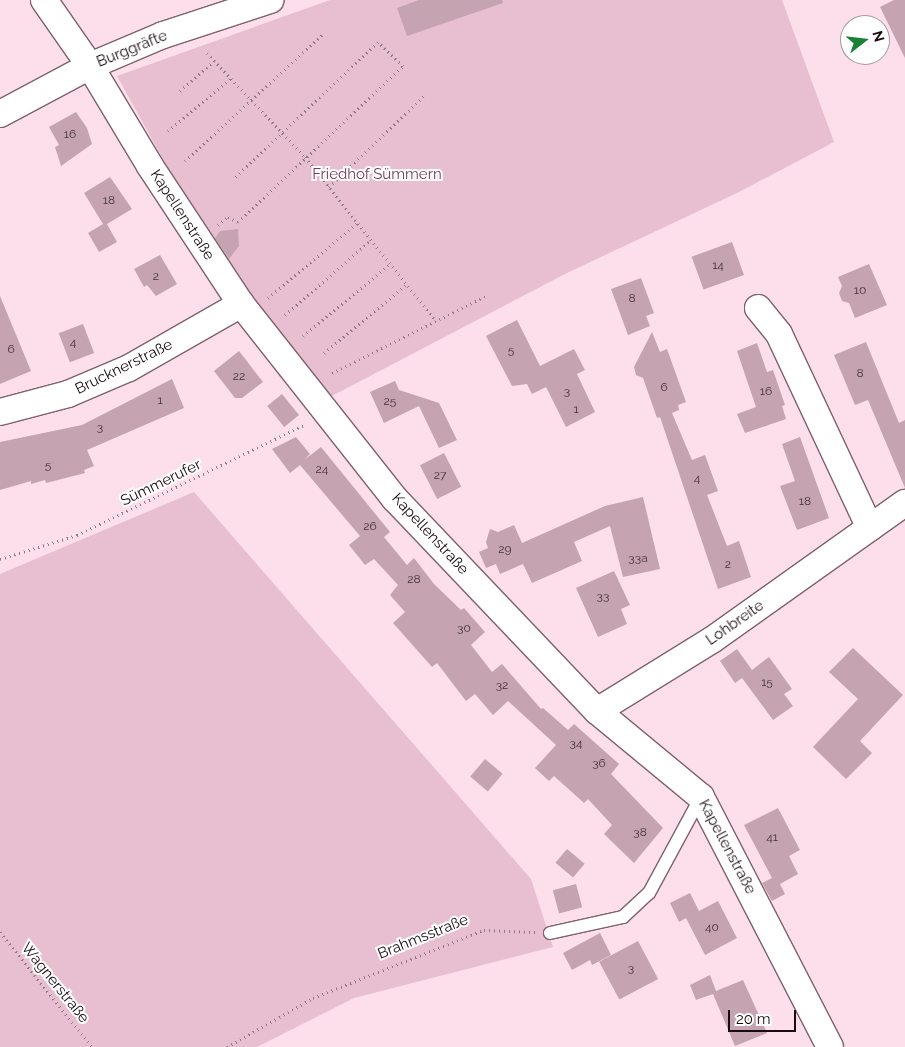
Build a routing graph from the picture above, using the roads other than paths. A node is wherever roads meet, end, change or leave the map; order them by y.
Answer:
1 (44, 0) edge
2 (270, 0) edge
3 (90, 66) junction
4 (0, 114) edge
5 (241, 304) junction
6 (758, 308) dead end
7 (0, 412) edge
8 (905, 502) edge
9 (870, 528) junction
10 (597, 711) junction
11 (702, 797) junction
12 (550, 933) road end
13 (830, 1047) edge

1 - 3 street, Kapellenstraße
2 - 3 street, Burggräfte
3 - 4 street, Burggräfte
3 - 5 street, Kapellenstraße
5 - 7 street, Brucknerstraße
5 - 10 street, Kapellenstraße
6 - 9 street
8 - 9 street, Lohbreite
9 - 10 street, Lohbreite
10 - 11 street, Kapellenstraße
11 - 12 lane
11 - 13 street, Kapellenstraße

